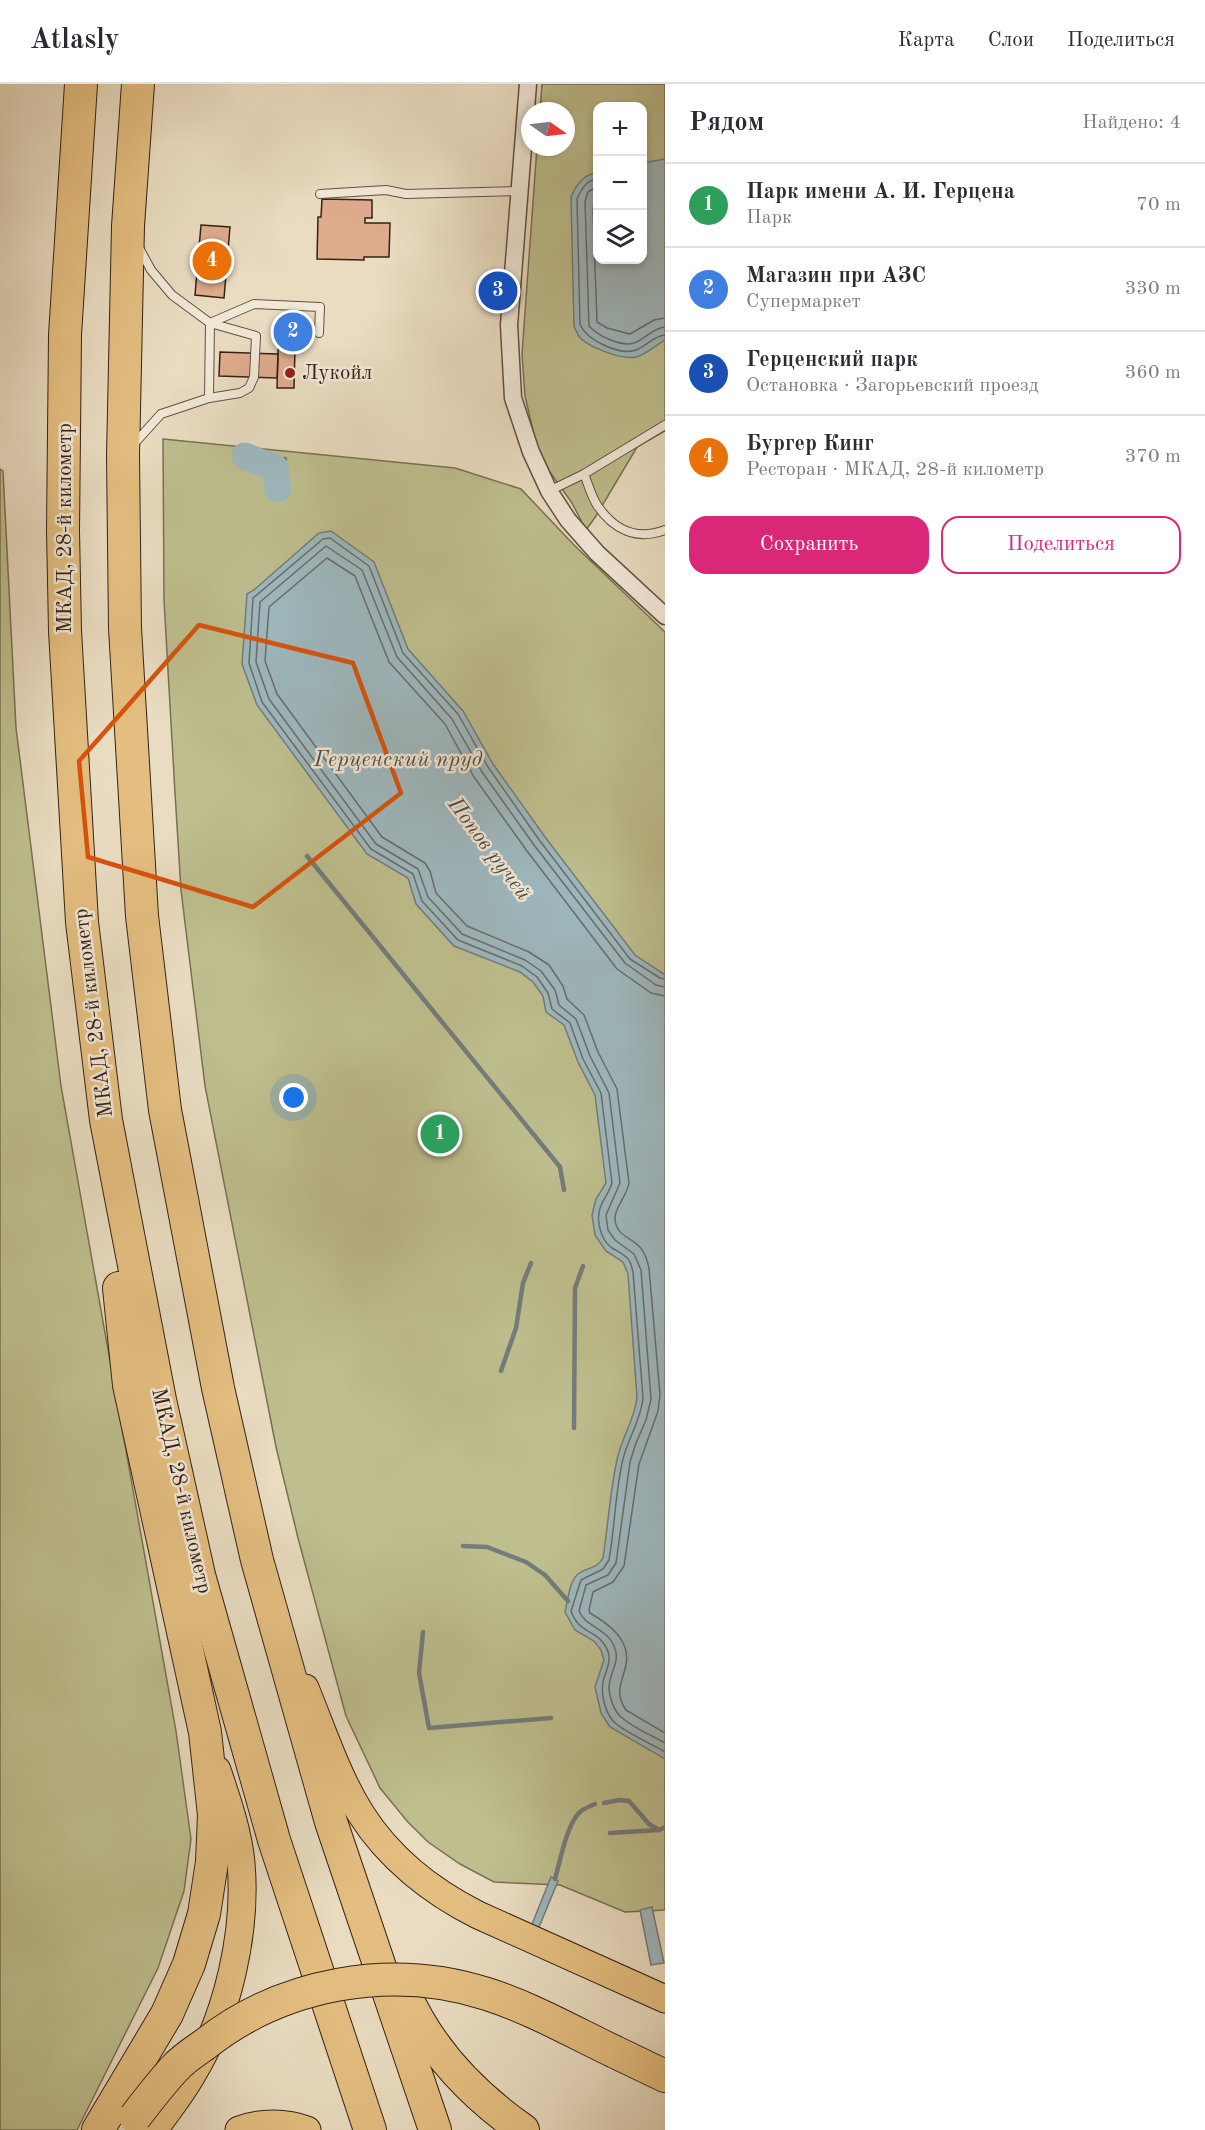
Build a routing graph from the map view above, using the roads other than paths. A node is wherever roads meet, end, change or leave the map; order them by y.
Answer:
1 (81, 84) edge
2 (138, 84) edge
3 (528, 84) edge
4 (519, 191) junction
5 (320, 194) dead end
6 (128, 226) junction
7 (210, 323) junction
8 (319, 333) dead end
9 (210, 398) junction
10 (665, 425) edge
11 (123, 456) junction
12 (584, 474) junction
13 (549, 491) junction
14 (665, 530) edge
15 (665, 616) edge
16 (93, 1022) junction
17 (257, 1560) junction
18 (205, 1732) junction
19 (331, 1822) junction
20 (665, 1999) edge
21 (665, 2076) edge
22 (139, 2126) edge
23 (98, 2130) edge
24 (239, 2130) edge
25 (307, 2130) edge
26 (370, 2130) edge
27 (435, 2130) edge
28 (523, 2130) edge

1 - 16 highway, МКАД, 28-й километр
2 - 6 highway
3 - 4 street
4 - 5 lane
4 - 13 street
6 - 7 lane
6 - 11 highway
7 - 8 lane
7 - 9 lane
7 - 9 lane
9 - 11 lane
10 - 12 lane
11 - 17 highway
12 - 13 lane
12 - 14 lane
13 - 15 street
16 - 18 highway
16 - 26 highway, МКАД, 28-й километр
17 - 19 highway
17 - 20 main road
18 - 22 main road
18 - 23 highway
19 - 27 highway
19 - 28 highway
21 - 22 highway, bridge
24 - 25 main road

